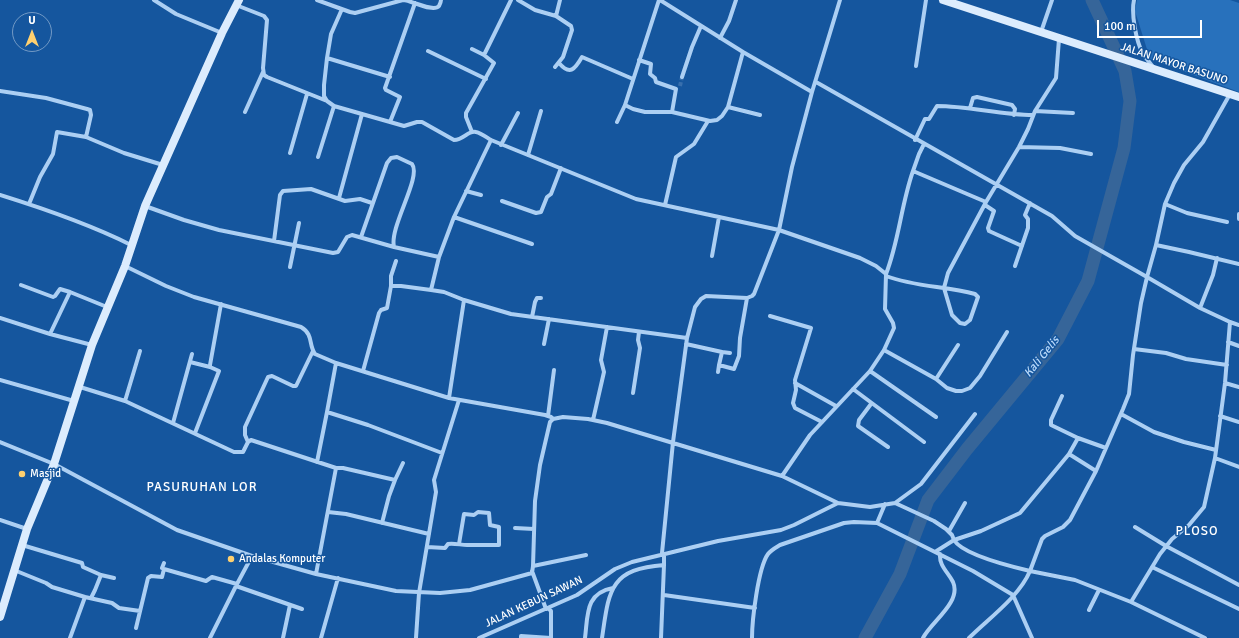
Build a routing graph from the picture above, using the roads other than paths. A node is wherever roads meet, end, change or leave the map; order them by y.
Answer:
1 (154, 0) edge
2 (317, 0) edge
3 (442, 0) edge
4 (512, 0) edge
5 (518, 0) edge
6 (560, 0) edge
7 (660, 0) edge
8 (736, 0) edge
9 (840, 0) edge
10 (926, 0) edge
11 (943, 0) edge
12 (1052, 0) edge
13 (1134, 0) edge
14 (237, 2) edge
15 (415, 3) junction
16 (342, 9) junction
17 (556, 16) junction
18 (700, 26) junction
19 (1040, 32) junction
20 (222, 33) junction
21 (720, 38) junction
22 (1059, 39) junction
23 (472, 49) dead end
24 (428, 51) dead end
25 (743, 52) junction
26 (484, 55) junction
27 (326, 58) junction
28 (639, 60) junction
29 (559, 63) junction
30 (916, 66) dead end
31 (555, 67) dead end
32 (1151, 67) junction
33 (263, 72) junction
34 (390, 77) junction
35 (682, 77) tunnel mouth
36 (486, 78) junction
37 (633, 79) junction
38 (816, 82) junction
39 (0, 91) edge
40 (812, 92) junction
41 (307, 94) junction
42 (1230, 94) junction
43 (1239, 97) edge
44 (326, 101) junction
45 (625, 105) junction
46 (334, 106) junction
47 (728, 107) junction
48 (970, 108) junction
49 (541, 111) dead end
50 (245, 112) dead end
51 (672, 112) junction
52 (518, 113) dead end
53 (1034, 113) junction
54 (1073, 113) dead end
55 (362, 114) junction
56 (760, 115) dead end
57 (1014, 115) junction
58 (708, 121) junction
59 (390, 122) junction
60 (617, 122) dead end
61 (472, 132) junction
62 (86, 137) junction
63 (491, 140) junction
64 (915, 140) junction
65 (924, 144) junction
66 (501, 145) junction
67 (1019, 147) junction
68 (290, 153) dead end
69 (1091, 154) dead end
70 (528, 155) junction
71 (318, 157) dead end
72 (163, 166) junction
73 (561, 168) junction
74 (913, 171) junction
75 (997, 184) junction
76 (466, 191) junction
77 (481, 195) dead end
78 (0, 196) edge
79 (340, 198) junction
80 (502, 201) dead end
81 (372, 203) junction
82 (1030, 203) junction
83 (29, 204) junction
84 (985, 204) junction
85 (1165, 204) junction
86 (665, 205) junction
87 (145, 206) junction
88 (1239, 214) edge
89 (454, 217) junction
90 (719, 217) junction
91 (1239, 219) edge
92 (1227, 222) dead end
93 (299, 223) dead end
94 (779, 230) junction
95 (361, 237) junction
96 (274, 241) junction
97 (532, 244) dead end
98 (131, 246) junction
99 (294, 246) junction
100 (1022, 246) junction
101 (1156, 246) junction
102 (394, 248) junction
103 (439, 256) junction
104 (712, 256) dead end
105 (1217, 258) junction
106 (396, 261) dead end
107 (1239, 264) edge
108 (125, 266) junction
109 (1015, 266) dead end
110 (290, 267) dead end
111 (886, 275) junction
112 (1147, 277) junction
113 (21, 285) dead end
114 (391, 286) junction
115 (944, 288) junction
116 (431, 290) junction
117 (70, 292) junction
118 (541, 298) dead end
119 (747, 298) junction
120 (464, 300) junction
121 (221, 304) junction
122 (107, 307) junction
123 (1200, 308) junction
124 (770, 316) dead end
125 (532, 317) junction
126 (549, 319) junction
127 (1, 320) edge
128 (1230, 322) junction
129 (1239, 325) edge
130 (606, 327) junction
131 (639, 332) junction
132 (1006, 332) dead end
133 (50, 334) junction
134 (687, 338) junction
135 (1228, 342) junction
136 (544, 344) dead end
137 (686, 344) junction
138 (92, 345) junction
139 (958, 345) dead end
140 (1239, 346) edge
141 (1134, 349) junction
142 (884, 350) junction
143 (140, 351) dead end
144 (313, 352) junction
145 (722, 352) junction
146 (730, 353) dead end
147 (192, 354) dead end
148 (190, 362) junction
149 (336, 363) junction
150 (719, 365) junction
151 (1227, 365) junction
152 (210, 367) junction
153 (554, 370) dead end
154 (363, 371) junction
155 (870, 371) junction
156 (718, 372) dead end
157 (936, 379) junction
158 (0, 380) edge
159 (795, 383) junction
160 (1225, 383) junction
161 (80, 387) junction
162 (1239, 387) edge
163 (853, 389) junction
164 (633, 393) dead end
165 (1062, 396) dead end
166 (449, 398) junction
167 (74, 400) junction
168 (459, 400) junction
169 (125, 401) junction
170 (871, 404) junction
171 (836, 406) junction
172 (327, 412) junction
173 (974, 414) dead end
174 (1121, 414) junction
175 (548, 416) junction
176 (1220, 416) junction
177 (936, 417) dead end
178 (553, 419) junction
179 (593, 420) junction
180 (822, 422) junction
181 (1239, 422) edge
182 (173, 423) junction
183 (195, 434) junction
184 (1078, 438) junction
185 (0, 442) edge
186 (248, 442) junction
187 (673, 442) junction
188 (924, 442) dead end
189 (888, 447) dead end
190 (1106, 448) junction
191 (1216, 450) junction
192 (442, 453) junction
193 (1069, 454) junction
194 (1215, 458) junction
195 (317, 462) junction
196 (403, 463) dead end
197 (54, 464) junction
198 (1239, 466) edge
199 (336, 468) junction
200 (1096, 471) junction
201 (782, 476) junction
202 (395, 480) junction
203 (838, 503) junction
204 (965, 503) dead end
205 (885, 504) junction
206 (897, 504) junction
207 (328, 512) junction
208 (0, 520) edge
209 (382, 522) junction
210 (877, 524) junction
211 (1135, 527) dead end
212 (514, 528) dead end
213 (26, 529) junction
214 (534, 529) junction
215 (949, 531) junction
216 (429, 534) junction
217 (954, 540) junction
218 (459, 544) junction
219 (22, 545) junction
220 (1166, 546) junction
221 (427, 547) junction
222 (934, 551) junction
223 (940, 554) junction
224 (586, 555) dead end
225 (663, 555) junction
226 (252, 556) junction
227 (164, 564) dead end
228 (664, 564) junction
229 (533, 566) junction
230 (1152, 567) junction
231 (164, 569) junction
232 (14, 570) junction
233 (532, 572) junction
234 (1030, 572) junction
235 (316, 574) junction
236 (101, 575) junction
237 (114, 578) dead end
238 (338, 578) junction
239 (236, 585) junction
240 (1239, 585) edge
241 (613, 588) junction
242 (1099, 590) junction
243 (419, 593) junction
244 (664, 595) junction
245 (1013, 595) junction
246 (85, 597) junction
247 (91, 598) junction
248 (1131, 602) junction
249 (290, 605) junction
250 (754, 608) junction
251 (302, 609) dead end
252 (1239, 609) edge
253 (548, 610) junction
254 (1089, 610) dead end
255 (140, 611) junction
256 (0, 617) edge
257 (136, 628) dead end
258 (1192, 633) junction
259 (70, 638) edge
260 (210, 638) edge
261 (284, 638) edge
262 (322, 638) edge
263 (416, 638) edge
264 (479, 638) edge
265 (521, 638) edge
266 (551, 638) edge
267 (585, 638) edge
268 (602, 638) edge
269 (661, 638) edge
270 (752, 638) edge
271 (923, 638) edge
272 (971, 638) edge
273 (1032, 638) edge
274 (1190, 638) edge
275 (1205, 638) edge

1 - 20 street
2 - 16 street
3 - 15 street
4 - 26 street
5 - 17 street
6 - 17 street
7 - 18 street
7 - 28 street
8 - 21 street
9 - 38 street
10 - 30 street
11 - 19 street, JALAN MAYOR BASUNO
12 - 19 street
13 - 32 street
14 - 20 street
14 - 33 street
15 - 16 street
15 - 34 street
16 - 27 street
17 - 29 street
18 - 21 street
18 - 35 street
19 - 22 street, JALAN MAYOR BASUNO
20 - 72 street
21 - 25 street
22 - 32 street, JALAN MAYOR BASUNO
22 - 53 street
23 - 26 street
24 - 36 street
25 - 40 street
25 - 47 street
26 - 36 street
27 - 34 street
27 - 44 street
28 - 37 street
28 - 51 street
29 - 31 street
29 - 37 street
32 - 42 street, JALAN MAYOR BASUNO
33 - 41 street
33 - 50 street
34 - 59 street
36 - 61 street
37 - 45 street
38 - 40 street
38 - 64 street
39 - 62 street
40 - 94 street
41 - 44 street
41 - 68 street
42 - 43 street, JALAN MAYOR BASUNO
42 - 85 street
44 - 46 street
45 - 51 street
45 - 60 street
46 - 55 street
46 - 71 street
47 - 56 street
47 - 58 street
48 - 57 street
48 - 57 street
48 - 64 street
49 - 70 street
51 - 58 street
52 - 66 street
53 - 54 street
53 - 57 street
53 - 67 street
55 - 59 street
55 - 79 street
58 - 86 street
59 - 61 street
61 - 63 street
62 - 72 street
62 - 83 street
63 - 66 street
63 - 76 street
64 - 65 street
65 - 74 street
65 - 75 street
66 - 70 street
67 - 69 street
67 - 75 street
70 - 73 street
72 - 87 street
73 - 80 street
73 - 86 street
74 - 84 street
74 - 111 street
75 - 82 street
75 - 84 street
76 - 77 street
76 - 89 street
78 - 83 street
79 - 81 street
79 - 96 street
81 - 95 street
81 - 102 street
82 - 100 street
82 - 112 street
83 - 98 street
84 - 100 street
84 - 115 street
85 - 92 street
85 - 101 street
86 - 90 street
87 - 96 street
87 - 98 street
88 - 91 street
89 - 97 street
89 - 103 street
90 - 94 street
90 - 104 street
93 - 99 street
94 - 111 street
94 - 119 street
95 - 99 street
95 - 102 street
96 - 99 street
98 - 108 street
99 - 110 street
100 - 109 street
101 - 105 street
101 - 112 street
102 - 103 street
103 - 116 street
105 - 107 street
105 - 123 street
106 - 114 street
108 - 121 street
108 - 122 street
111 - 115 street
111 - 142 street
112 - 123 street
112 - 141 street
113 - 117 street
114 - 116 street
114 - 154 street
115 - 115 street
116 - 120 street
117 - 122 street
117 - 133 street
118 - 125 street
119 - 134 street
119 - 150 street
120 - 125 street
120 - 166 street
121 - 144 street
121 - 152 street
122 - 138 street
123 - 128 street
124 - 159 street
125 - 126 street
126 - 130 street
126 - 136 street
127 - 133 street
128 - 129 street
128 - 135 street
130 - 131 street
130 - 179 street
131 - 134 street
131 - 164 street
132 - 157 street
133 - 138 street
134 - 137 street
135 - 140 street
135 - 151 street
137 - 145 street
137 - 187 street
138 - 161 street
139 - 157 street
141 - 151 street
141 - 174 street
142 - 155 street
142 - 157 street
143 - 169 street
144 - 149 street
144 - 186 street
145 - 146 street
145 - 150 street
147 - 148 street
148 - 152 street
148 - 182 street
149 - 154 street
149 - 172 street
150 - 156 street
151 - 160 street
152 - 183 street
153 - 175 street
154 - 166 street
155 - 163 street
155 - 177 street
158 - 167 street
159 - 171 street
159 - 180 street
160 - 162 street
160 - 176 street
161 - 167 street
161 - 169 street
163 - 170 street
163 - 171 street
165 - 184 street
166 - 168 street
167 - 197 street
168 - 175 street
168 - 192 street
169 - 182 street
170 - 188 street
170 - 189 street
171 - 180 street
172 - 192 street
172 - 195 street
173 - 206 street
174 - 190 street
174 - 191 street
175 - 178 street
176 - 181 street
176 - 191 street
178 - 179 street
178 - 214 street
179 - 187 street
180 - 201 street
182 - 183 street
183 - 186 street
184 - 190 street
184 - 193 street
185 - 197 street
186 - 195 street
187 - 201 street
187 - 225 street
190 - 200 street
191 - 194 street
192 - 216 street
193 - 200 street
193 - 217 street
194 - 198 street
194 - 220 street
195 - 199 street
196 - 202 street
197 - 213 street
197 - 226 street
199 - 202 street
199 - 207 street
200 - 234 street
201 - 203 street
202 - 209 street
203 - 205 street
203 - 225 street, JALAN KEBUN SAWAN
204 - 215 street
205 - 206 street
205 - 210 street
206 - 215 street
207 - 209 street
207 - 235 street
208 - 213 street
209 - 216 street
210 - 222 street
210 - 250 street
211 - 220 street
212 - 214 street
213 - 219 street
214 - 229 street
215 - 217 street
216 - 221 street
217 - 222 street
217 - 234 street
218 - 218 street
218 - 221 street
219 - 232 street
219 - 236 street
220 - 230 street
220 - 240 street
221 - 243 street
222 - 223 street
223 - 245 street
223 - 271 street
224 - 229 street
225 - 228 street
225 - 253 street, JALAN KEBUN SAWAN
226 - 235 street
226 - 239 street
227 - 231 street
228 - 241 street
228 - 244 street
229 - 233 street
230 - 248 street
230 - 252 street
231 - 239 street
231 - 255 street
232 - 246 street
232 - 256 street
233 - 243 street
233 - 253 street
234 - 242 street
234 - 245 street
235 - 238 street
236 - 237 street
236 - 247 street
238 - 243 street
238 - 262 street
239 - 249 street
239 - 260 street
241 - 267 street
241 - 268 street
242 - 248 street
242 - 254 street
243 - 263 street
244 - 250 street
244 - 269 street
245 - 272 street
245 - 273 street
246 - 247 street
246 - 259 street
247 - 255 street
248 - 258 street
249 - 251 street
249 - 261 street
250 - 270 street
253 - 264 street, JALAN KEBUN SAWAN
253 - 266 street
255 - 257 street
258 - 274 street
258 - 275 street
265 - 266 street

